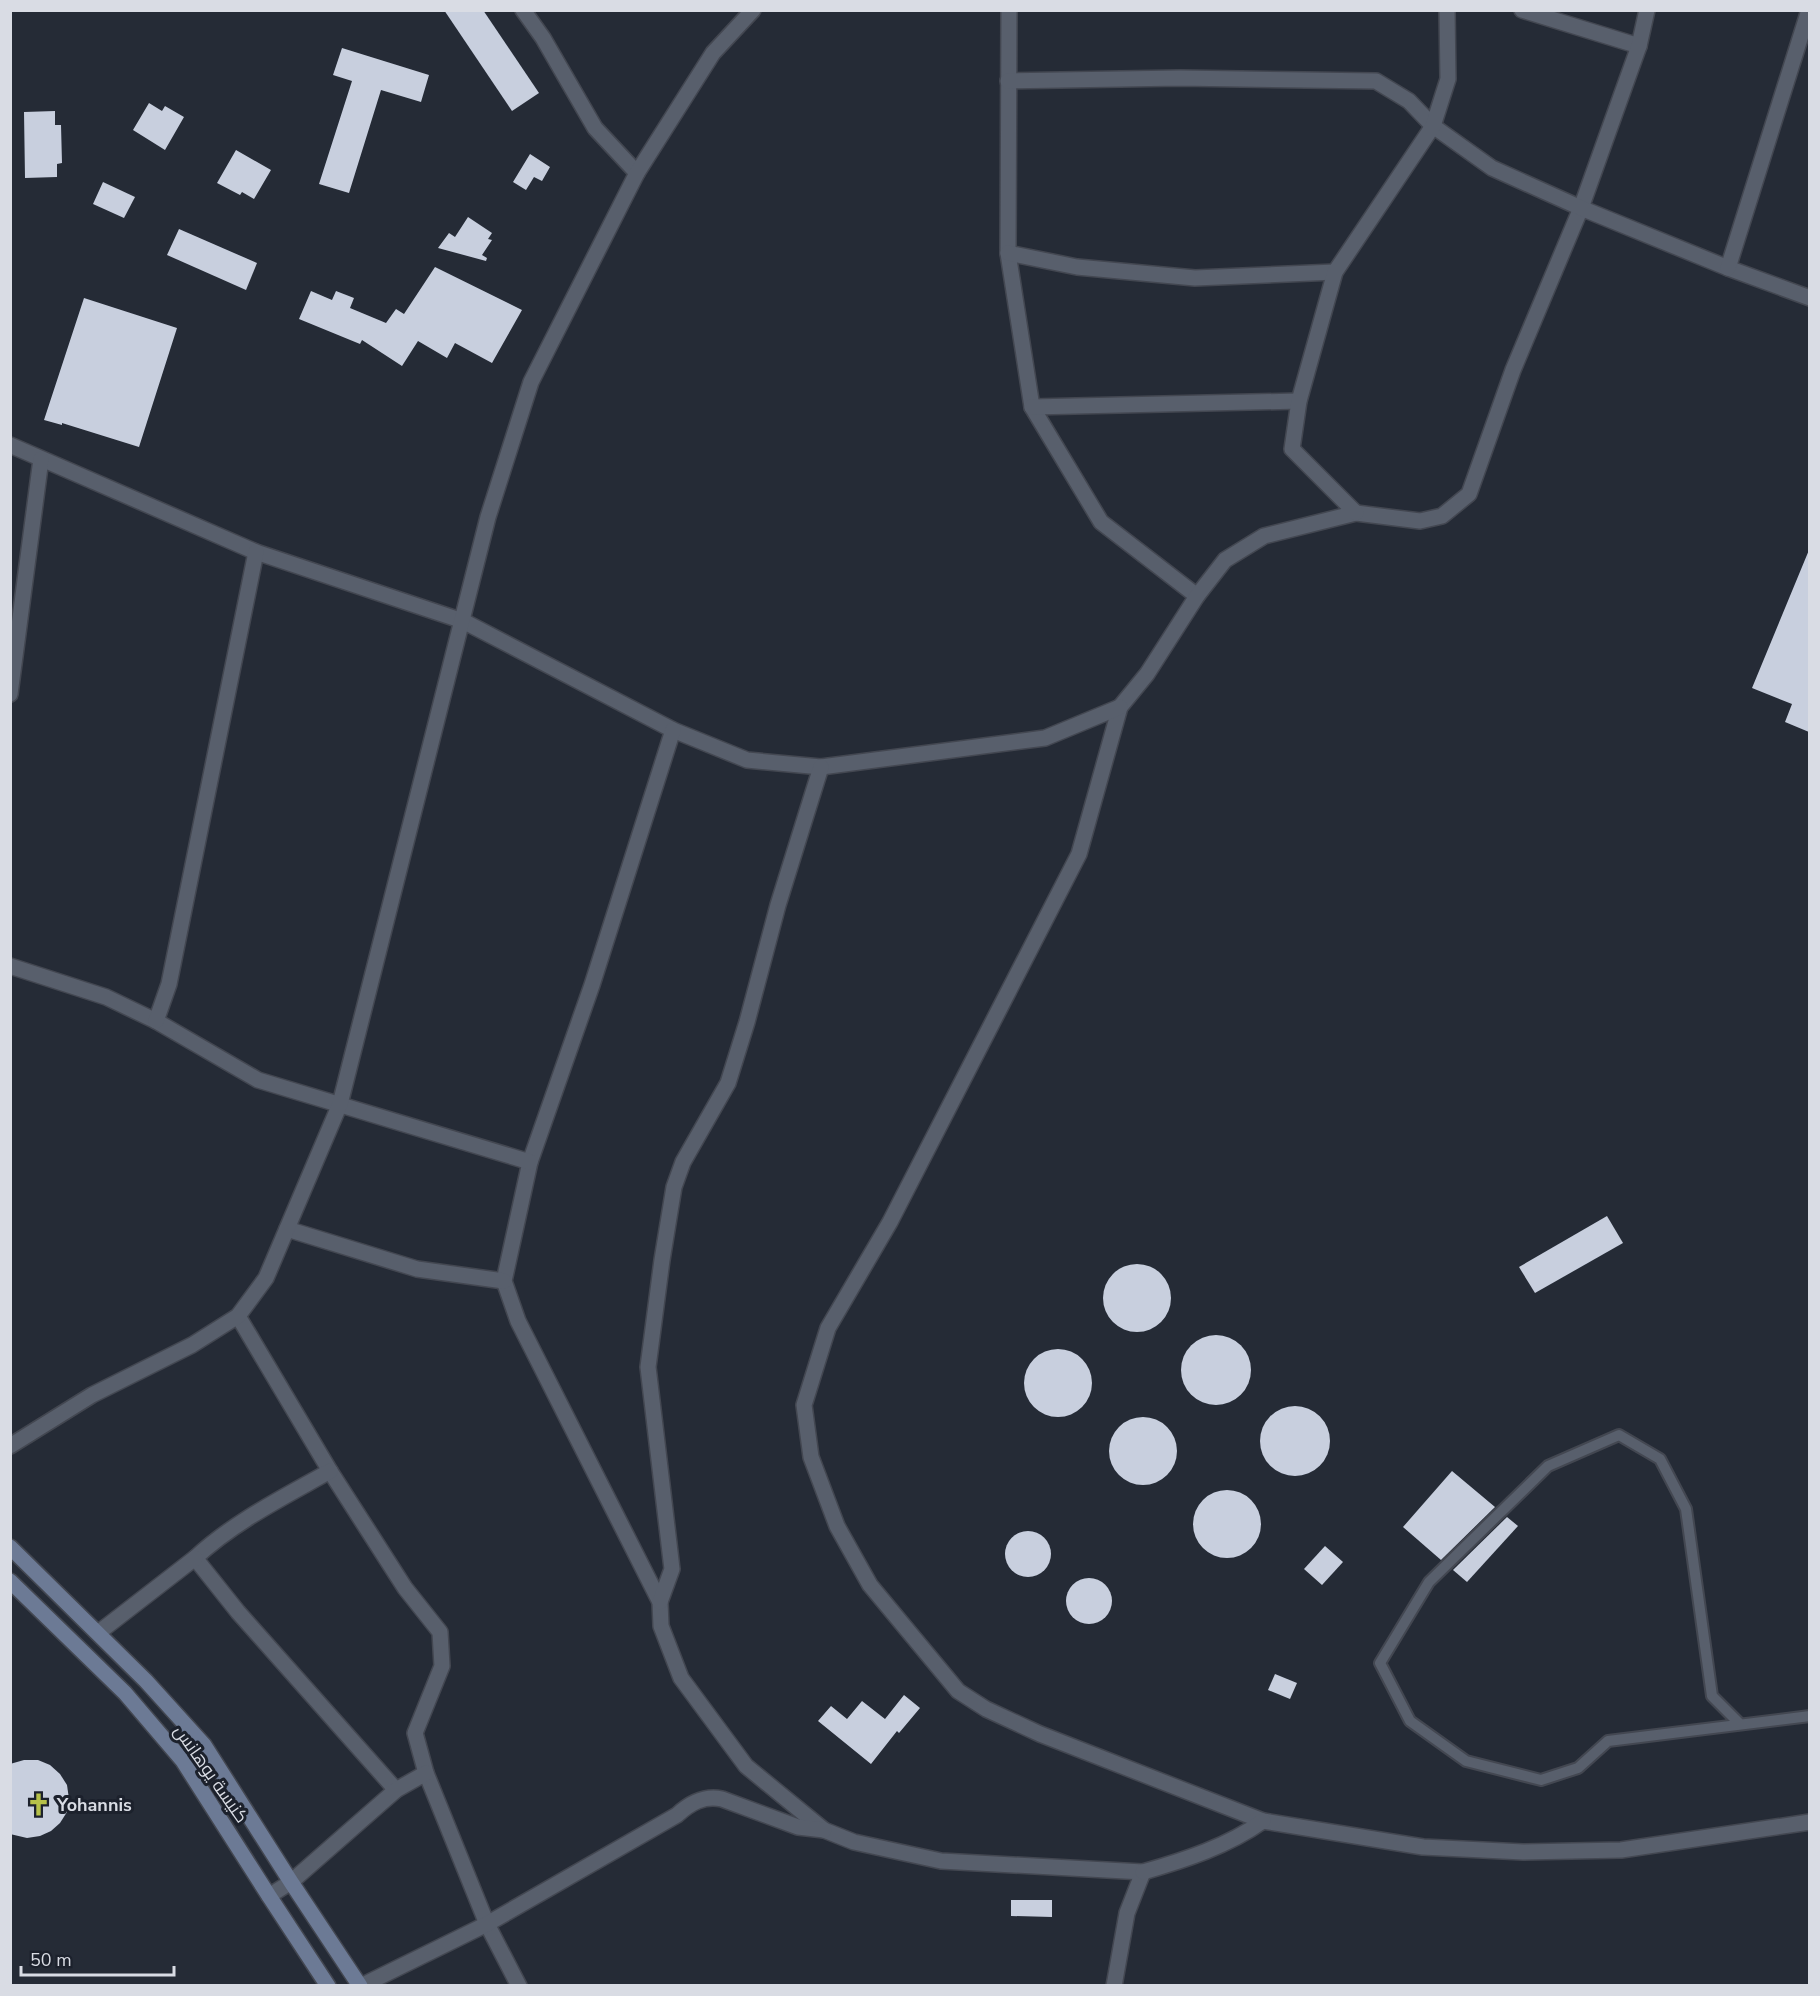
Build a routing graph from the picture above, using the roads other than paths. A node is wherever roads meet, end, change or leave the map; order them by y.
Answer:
1 (523, 10) edge
2 (753, 10) edge
3 (1009, 10) edge
4 (1447, 10) edge
5 (1522, 10) edge
6 (1647, 10) edge
7 (1809, 10) edge
8 (1639, 46) junction
9 (1008, 81) junction
10 (1433, 126) junction
11 (637, 173) junction
12 (1581, 208) junction
13 (1008, 253) junction
14 (1728, 268) junction
15 (1335, 272) junction
16 (1809, 298) edge
17 (1299, 401) junction
18 (1032, 407) junction
19 (10, 445) edge
20 (41, 459) junction
21 (1356, 513) junction
22 (255, 552) junction
23 (1197, 596) junction
24 (463, 621) junction
25 (10, 694) edge
26 (1120, 706) junction
27 (673, 730) junction
28 (821, 767) junction
29 (10, 966) edge
30 (156, 1021) junction
31 (340, 1104) junction
32 (530, 1162) junction
33 (287, 1229) junction
34 (504, 1281) junction
35 (238, 1316) junction
36 (10, 1446) edge
37 (330, 1471) junction
38 (10, 1547) edge
39 (195, 1558) junction
40 (10, 1581) edge
41 (660, 1602) junction
42 (98, 1633) junction
43 (1809, 1716) edge
44 (1740, 1725) junction
45 (426, 1773) junction
46 (396, 1790) junction
47 (1263, 1821) junction
48 (1809, 1822) edge
49 (824, 1830) junction
50 (1143, 1872) junction
51 (291, 1882) junction
52 (269, 1896) junction
53 (488, 1924) junction
54 (328, 1986) edge
55 (360, 1986) edge
56 (519, 1986) edge
57 (1114, 1986) edge

1 - 11 street
2 - 11 street
3 - 9 street
4 - 10 street
5 - 8 street
6 - 8 street
7 - 14 street
8 - 12 street
9 - 10 street
9 - 13 street
10 - 12 street
10 - 15 street
11 - 24 street
12 - 14 street
12 - 21 street
13 - 15 street
13 - 18 street
14 - 16 street
15 - 17 street
17 - 18 street
17 - 21 street
18 - 23 street
19 - 20 street
20 - 22 street
20 - 25 street
21 - 23 street
22 - 24 street
22 - 30 street
23 - 26 street
24 - 27 street
24 - 31 street
26 - 28 street
26 - 47 street
27 - 28 street
27 - 32 street
28 - 41 street
29 - 30 street
30 - 31 street
31 - 32 street
31 - 33 street
32 - 34 street
33 - 34 street
33 - 35 street
34 - 41 street
35 - 36 street
35 - 37 street
37 - 39 street
37 - 45 street
38 - 42 street
39 - 42 street
39 - 46 street
40 - 52 street, كنيسة يوهانس
41 - 49 street
42 - 51 street
43 - 44 lane
44 - 44 lane
45 - 46 street
45 - 53 street
46 - 51 street
47 - 48 street
47 - 50 street
49 - 50 street
49 - 53 street
50 - 57 street
51 - 52 street
51 - 55 street
52 - 54 street, كنيسة يوهانس
53 - 55 street
53 - 56 street

